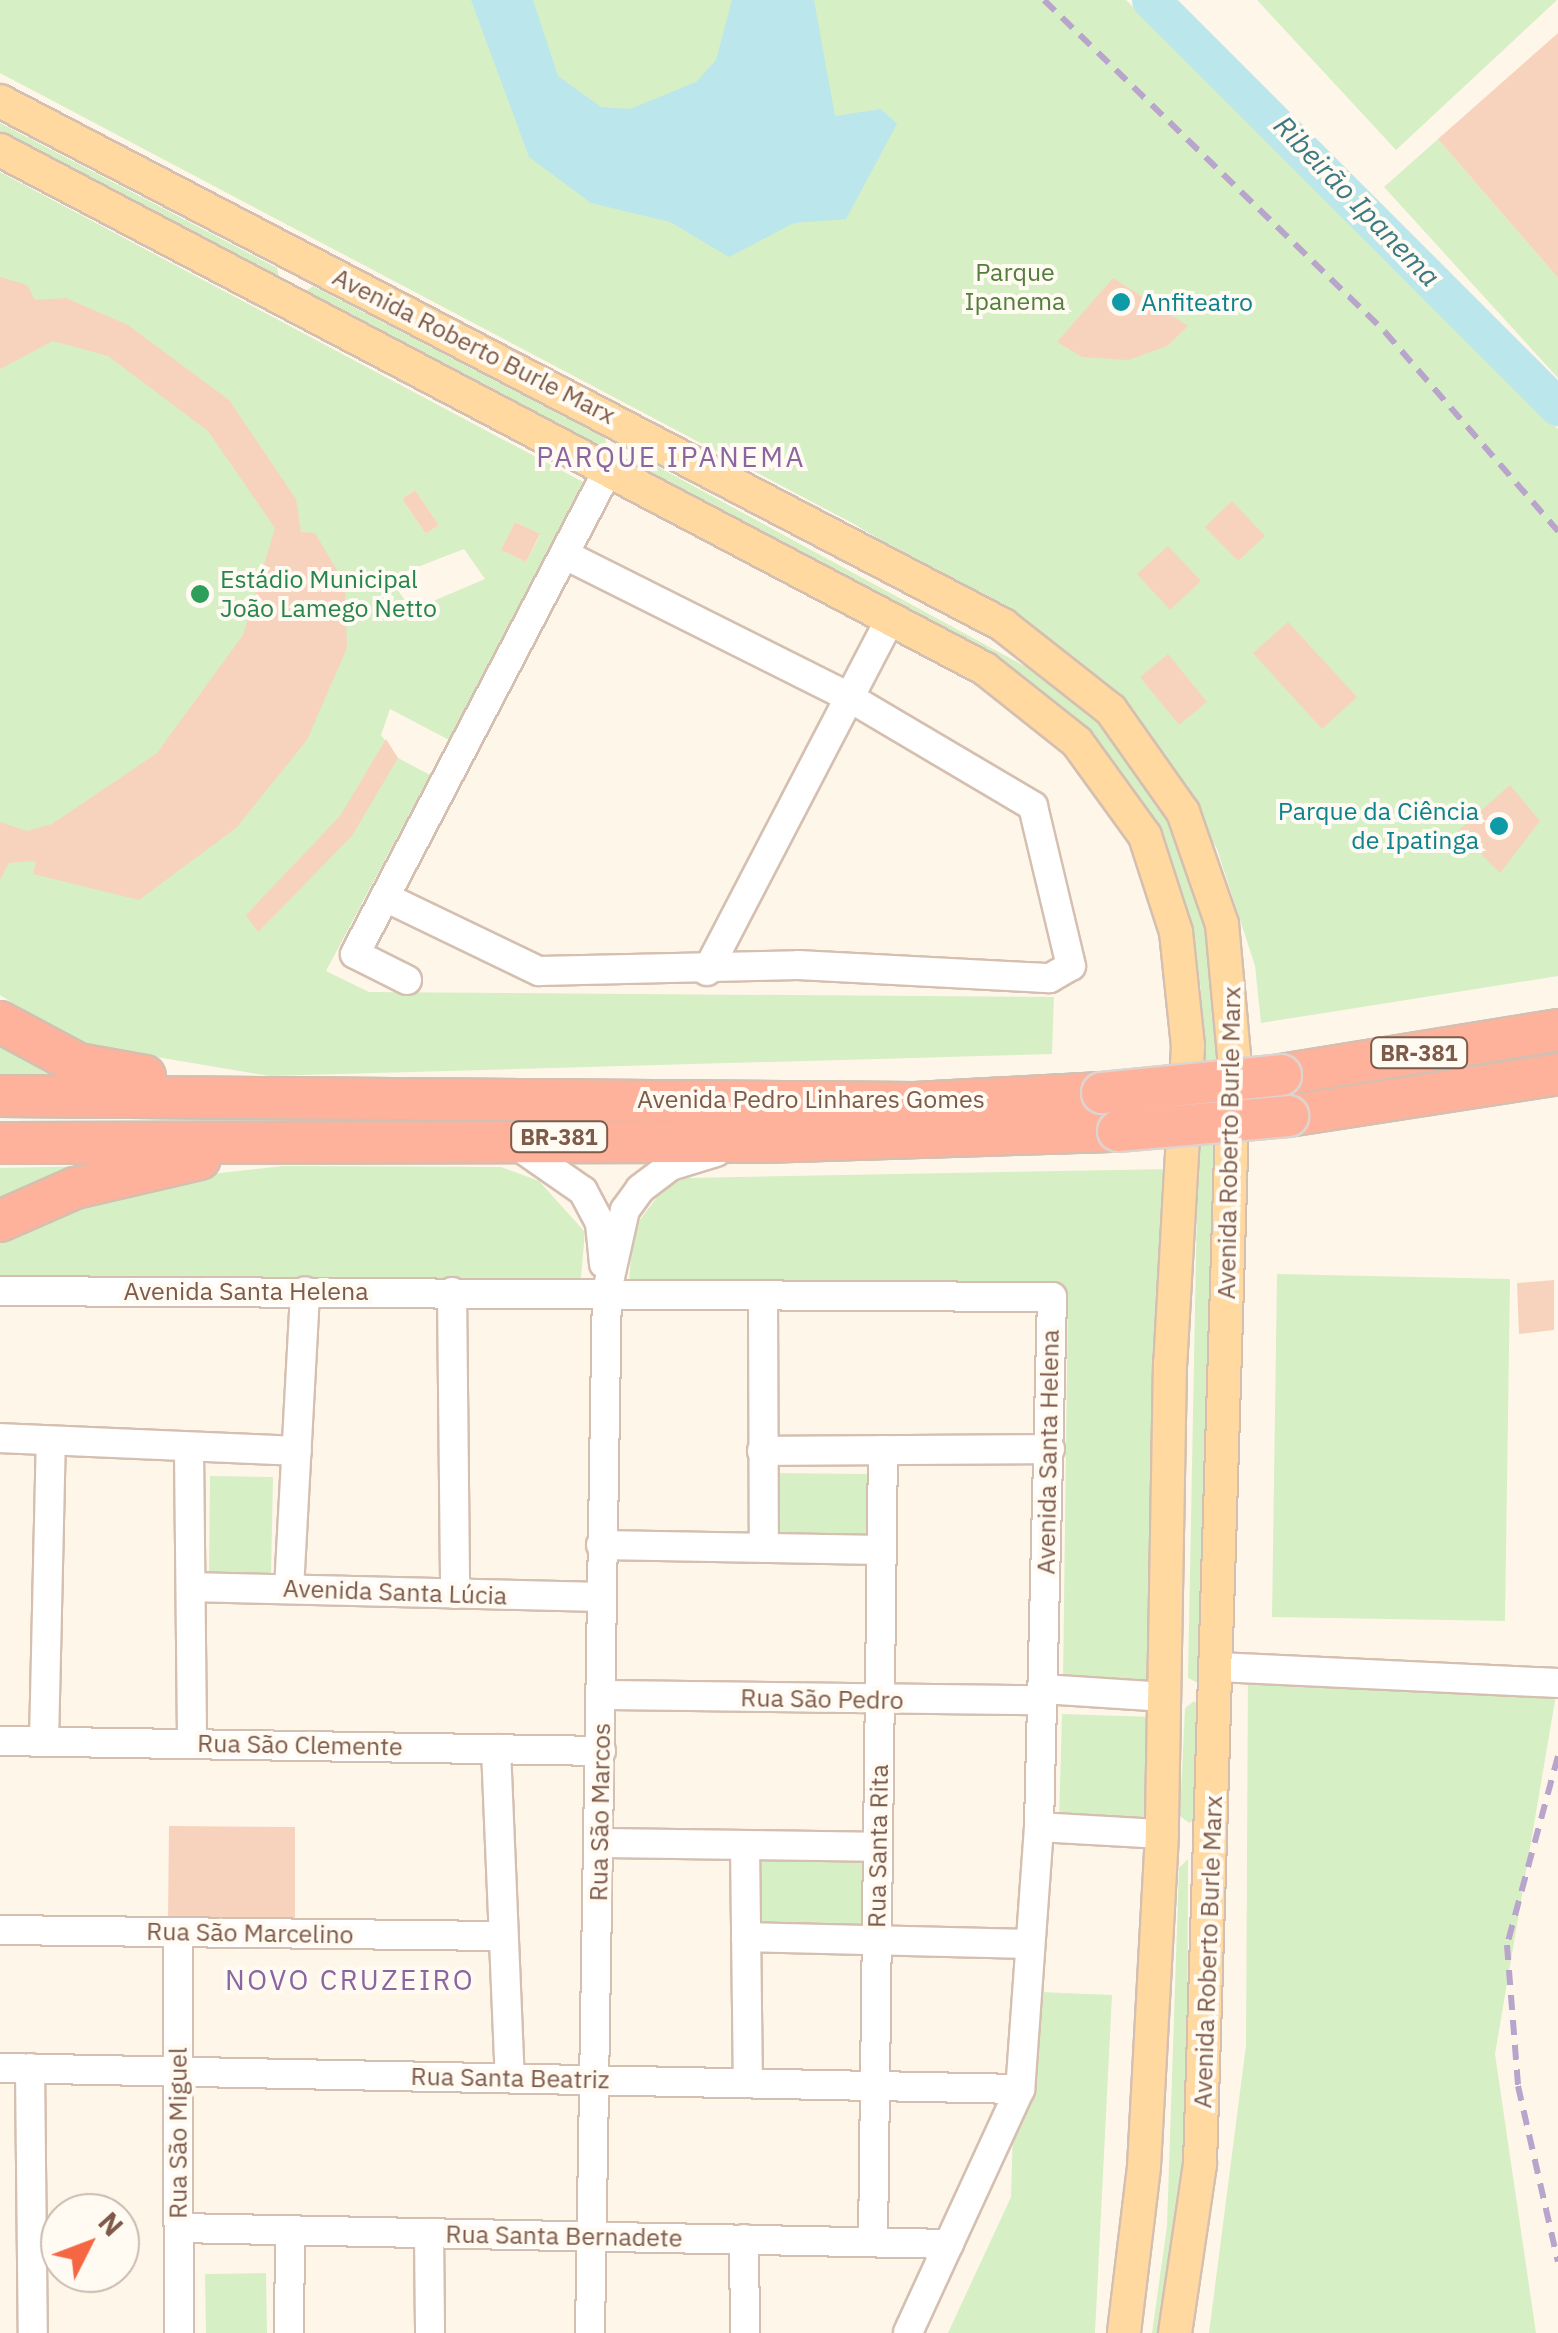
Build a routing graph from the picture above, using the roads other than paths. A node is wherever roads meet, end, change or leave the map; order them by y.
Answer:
1 (0, 101) edge
2 (0, 150) edge
3 (299, 256) junction
4 (284, 301) junction
5 (626, 424) junction
6 (608, 470) junction
7 (568, 556) junction
8 (890, 620) junction
9 (849, 697) junction
10 (387, 898) junction
11 (707, 970) junction
12 (407, 980) dead end
13 (0, 1022) edge
14 (1558, 1030) edge
15 (1558, 1074) edge
16 (0, 1096) edge
17 (348, 1098) junction
18 (504, 1136) junction
19 (275, 1142) junction
20 (762, 1142) junction
21 (0, 1143) edge
22 (0, 1221) edge
23 (0, 1290) edge
24 (305, 1291) junction
25 (608, 1291) junction
26 (452, 1292) junction
27 (762, 1297) junction
28 (0, 1438) edge
29 (51, 1441) junction
30 (1050, 1449) junction
31 (189, 1450) junction
32 (883, 1450) junction
33 (298, 1451) junction
34 (762, 1451) junction
35 (602, 1545) junction
36 (764, 1548) junction
37 (882, 1550) junction
38 (192, 1587) junction
39 (289, 1588) junction
40 (454, 1594) junction
41 (598, 1596) junction
42 (1558, 1682) edge
43 (1218, 1683) junction
44 (602, 1695) junction
45 (1042, 1695) junction
46 (1166, 1697) junction
47 (880, 1700) junction
48 (0, 1742) edge
49 (44, 1742) junction
50 (192, 1742) junction
51 (496, 1749) junction
52 (601, 1751) junction
53 (1039, 1827) junction
54 (1212, 1827) junction
55 (1162, 1834) junction
56 (600, 1843) junction
57 (745, 1845) junction
58 (878, 1847) junction
59 (0, 1930) edge
60 (178, 1932) junction
61 (500, 1936) junction
62 (746, 1937) junction
63 (876, 1940) junction
64 (1026, 1944) junction
65 (0, 2068) edge
66 (30, 2068) junction
67 (178, 2072) junction
68 (510, 2078) junction
69 (597, 2080) junction
70 (748, 2083) junction
71 (874, 2086) junction
72 (1020, 2089) junction
73 (179, 2228) junction
74 (290, 2230) junction
75 (429, 2233) junction
76 (592, 2236) junction
77 (744, 2240) junction
78 (873, 2242) junction
79 (949, 2244) junction
80 (33, 2333) edge
81 (179, 2333) edge
82 (289, 2333) edge
83 (430, 2333) edge
84 (590, 2333) edge
85 (744, 2333) edge
86 (908, 2333) edge
87 (1124, 2333) edge
88 (1176, 2333) edge

1 - 3 main road, Avenida Roberto Burle Marx
2 - 4 main road, Avenida Roberto Burle Marx
3 - 4 main road
3 - 5 main road, Avenida Roberto Burle Marx
4 - 6 main road, Avenida Roberto Burle Marx
5 - 6 main road
5 - 43 main road, Avenida Roberto Burle Marx
6 - 7 street
6 - 8 main road, Avenida Roberto Burle Marx
7 - 9 street
7 - 10 street
8 - 9 street
8 - 46 main road, Avenida Roberto Burle Marx
9 - 11 street
9 - 11 street
10 - 11 street
10 - 12 street
13 - 17 highway
14 - 17 highway, Avenida Pedro Linhares Gomes / BR-381, bridge
15 - 20 highway, Avenida Pedro Linhares Gomes / BR-381, bridge
16 - 17 highway, Avenida Pedro Linhares Gomes / BR-381
18 - 19 highway, Avenida Pedro Linhares Gomes / BR-381
18 - 20 highway, Avenida Pedro Linhares Gomes / BR-381
18 - 25 street
19 - 21 highway, Avenida Pedro Linhares Gomes / BR-381
19 - 22 highway
20 - 25 street
23 - 24 street, Avenida Santa Helena
24 - 26 street, Avenida Santa Helena
24 - 33 street
25 - 26 street, Avenida Santa Helena
25 - 27 street, Avenida Santa Helena
25 - 35 street, Rua São Marcos
26 - 40 street
27 - 30 street, Avenida Santa Helena
27 - 34 street
28 - 29 street
29 - 31 street
29 - 49 street
30 - 32 street
30 - 45 street, Avenida Santa Helena
31 - 33 street
31 - 38 street
32 - 34 street
32 - 37 street, Rua Santa Rita
33 - 39 street
34 - 36 street
35 - 36 street
35 - 41 street, Rua São Marcos
36 - 37 street
37 - 47 street, Rua Santa Rita
38 - 39 street, Avenida Santa Lúcia
38 - 50 street
39 - 40 street, Avenida Santa Lúcia
40 - 41 street, Avenida Santa Lúcia
41 - 44 street, Rua São Marcos
42 - 43 street
43 - 46 main road
43 - 54 main road, Avenida Roberto Burle Marx
44 - 47 street, Rua São Pedro
44 - 52 street, Rua São Marcos
45 - 46 street, Rua São Pedro
45 - 47 street, Rua São Pedro
45 - 53 street, Avenida Santa Helena
46 - 55 main road, Avenida Roberto Burle Marx
47 - 58 street, Rua Santa Rita
48 - 49 street, Rua São Clemente
49 - 50 street, Rua São Clemente
50 - 51 street, Rua São Clemente
51 - 52 street, Rua São Clemente
51 - 61 street
52 - 56 street, Rua São Marcos
53 - 55 street
53 - 64 street, Avenida Santa Helena
54 - 55 main road
54 - 88 main road, Avenida Roberto Burle Marx
55 - 87 main road, Avenida Roberto Burle Marx
56 - 57 street
56 - 69 street, Rua São Marcos
57 - 58 street
57 - 62 street
58 - 63 street, Rua Santa Rita
59 - 60 street, Rua São Marcelino
60 - 61 street, Rua São Marcelino
60 - 67 street, Rua São Miguel
61 - 68 street
62 - 63 street
62 - 70 street
63 - 64 street
63 - 71 street, Rua Santa Rita
64 - 72 street, Avenida Santa Helena
65 - 66 street, Rua Santa Beatriz
66 - 67 street, Rua Santa Beatriz
66 - 80 street
67 - 68 street, Rua Santa Beatriz
67 - 73 street, Rua São Miguel
68 - 69 street, Rua Santa Beatriz
69 - 70 street, Rua Santa Beatriz
69 - 76 street, Rua São Marcos
70 - 71 street, Rua Santa Beatriz
71 - 72 street, Rua Santa Beatriz
71 - 78 street, Rua Santa Rita
72 - 79 street, Avenida Santa Helena
73 - 74 street, Rua Santa Bernadete
73 - 81 street, Rua São Miguel
74 - 75 street, Rua Santa Bernadete
74 - 82 street
75 - 76 street, Rua Santa Bernadete
75 - 83 street
76 - 77 street, Rua Santa Bernadete
76 - 84 street, Rua São Marcos
77 - 78 street, Rua Santa Bernadete
77 - 85 street
78 - 79 street, Rua Santa Bernadete
79 - 86 street, Avenida Santa Helena

